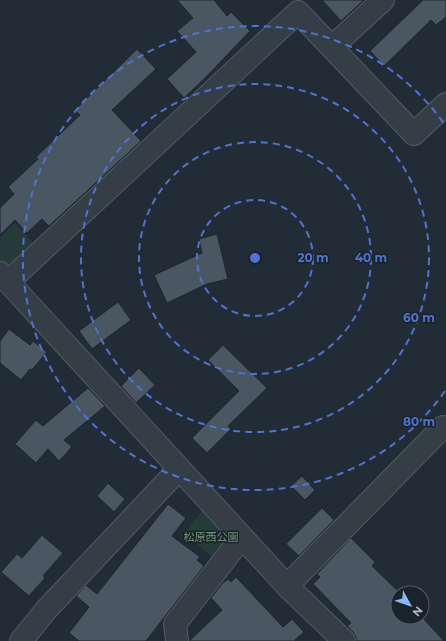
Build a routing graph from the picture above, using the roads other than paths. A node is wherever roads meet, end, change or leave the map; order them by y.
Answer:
1 (383, 0) edge
2 (332, 47) junction
3 (446, 104) edge
4 (4, 278) edge
5 (443, 427) dead end
6 (179, 469) junction
7 (242, 537) junction
8 (287, 586) junction
9 (21, 641) edge
10 (177, 641) edge
11 (344, 641) edge

1 - 2 street
2 - 3 street
2 - 4 street
4 - 6 street
5 - 8 street
6 - 7 street
6 - 9 street
7 - 8 street
7 - 10 street
8 - 11 street

